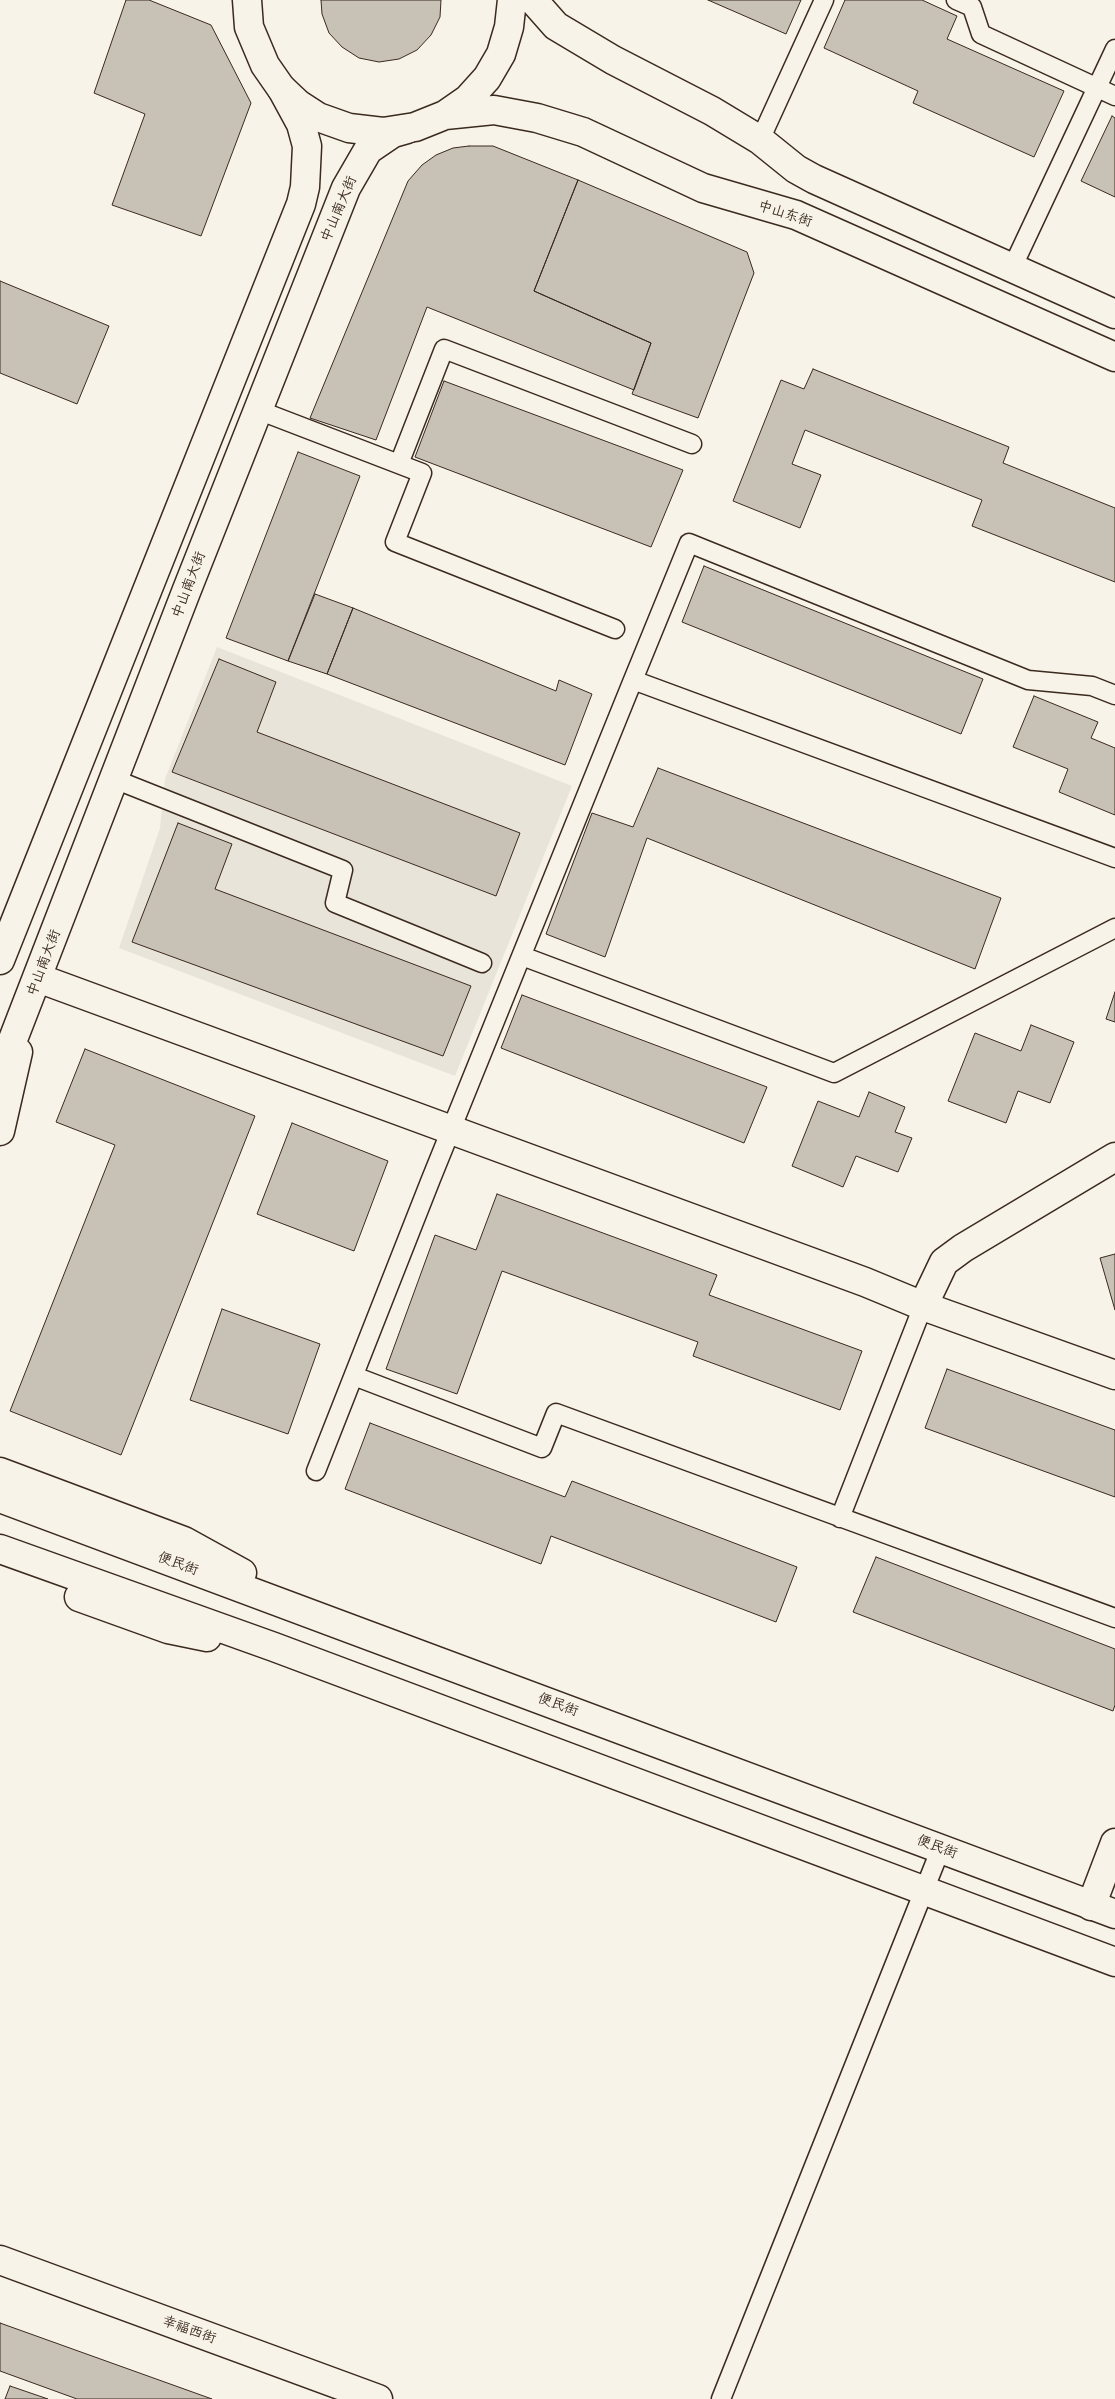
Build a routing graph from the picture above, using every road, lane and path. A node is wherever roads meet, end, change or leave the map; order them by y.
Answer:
1 (232, 0) edge
2 (247, 0) edge
3 (512, 0) edge
4 (532, 0) edge
5 (824, 0) edge
6 (956, 0) edge
7 (250, 27) junction
8 (1115, 48) edge
9 (1097, 87) junction
10 (281, 88) junction
11 (1115, 96) edge
12 (445, 115) junction
13 (415, 127) junction
14 (760, 140) junction
15 (1013, 266) junction
16 (1115, 314) edge
17 (1115, 357) edge
18 (258, 410) junction
19 (692, 444) dead end
20 (399, 464) junction
21 (616, 629) dead end
22 (634, 680) junction
23 (1115, 695) edge
24 (114, 779) junction
25 (1115, 858) edge
26 (1115, 928) edge
27 (522, 956) junction
28 (0, 960) edge
29 (482, 963) dead end
30 (38, 978) junction
31 (25, 1011) junction
32 (0, 1073) edge
33 (451, 1130) junction
34 (0, 1131) edge
35 (1115, 1157) edge
36 (923, 1306) junction
37 (1115, 1375) edge
38 (354, 1376) junction
39 (316, 1471) dead end
40 (0, 1472) edge
41 (0, 1498) edge
42 (840, 1518) junction
43 (0, 1549) edge
44 (0, 1568) edge
45 (315, 1615) junction
46 (1115, 1618) edge
47 (274, 1646) junction
48 (1115, 1843) edge
49 (941, 1848) junction
50 (925, 1890) junction
51 (1103, 1910) edge
52 (1115, 1962) edge
53 (0, 2260) edge
54 (378, 2399) edge
55 (721, 2399) edge

1 - 7 street
2 - 7 street
3 - 12 street
4 - 14 street
5 - 14 lane
6 - 9 lane
7 - 10 street
8 - 9 lane
9 - 11 lane
9 - 15 lane
10 - 13 street
10 - 28 street
12 - 13 street
12 - 17 street, 中山东街
13 - 18 street, 中山南大街
14 - 15 street
15 - 16 street
18 - 20 lane
18 - 24 street, 中山南大街
19 - 20 lane
20 - 21 lane
22 - 23 lane
22 - 25 lane
22 - 27 lane
24 - 29 lane
24 - 30 street, 中山南大街
26 - 27 lane
27 - 33 lane
30 - 31 street, 中山南大街
30 - 33 street
31 - 32 street, 中山南大街
31 - 34 street
33 - 36 street
33 - 38 lane
35 - 36 street
36 - 37 street
36 - 42 lane
38 - 39 lane
38 - 42 lane
40 - 45 street
41 - 45 street, 便民街
42 - 46 lane
43 - 47 street
44 - 47 street
45 - 49 street, 便民街
47 - 50 street
48 - 51 street
49 - 50 lane
49 - 51 street, 便民街
50 - 52 street
50 - 55 lane
53 - 54 street, 幸福西街

